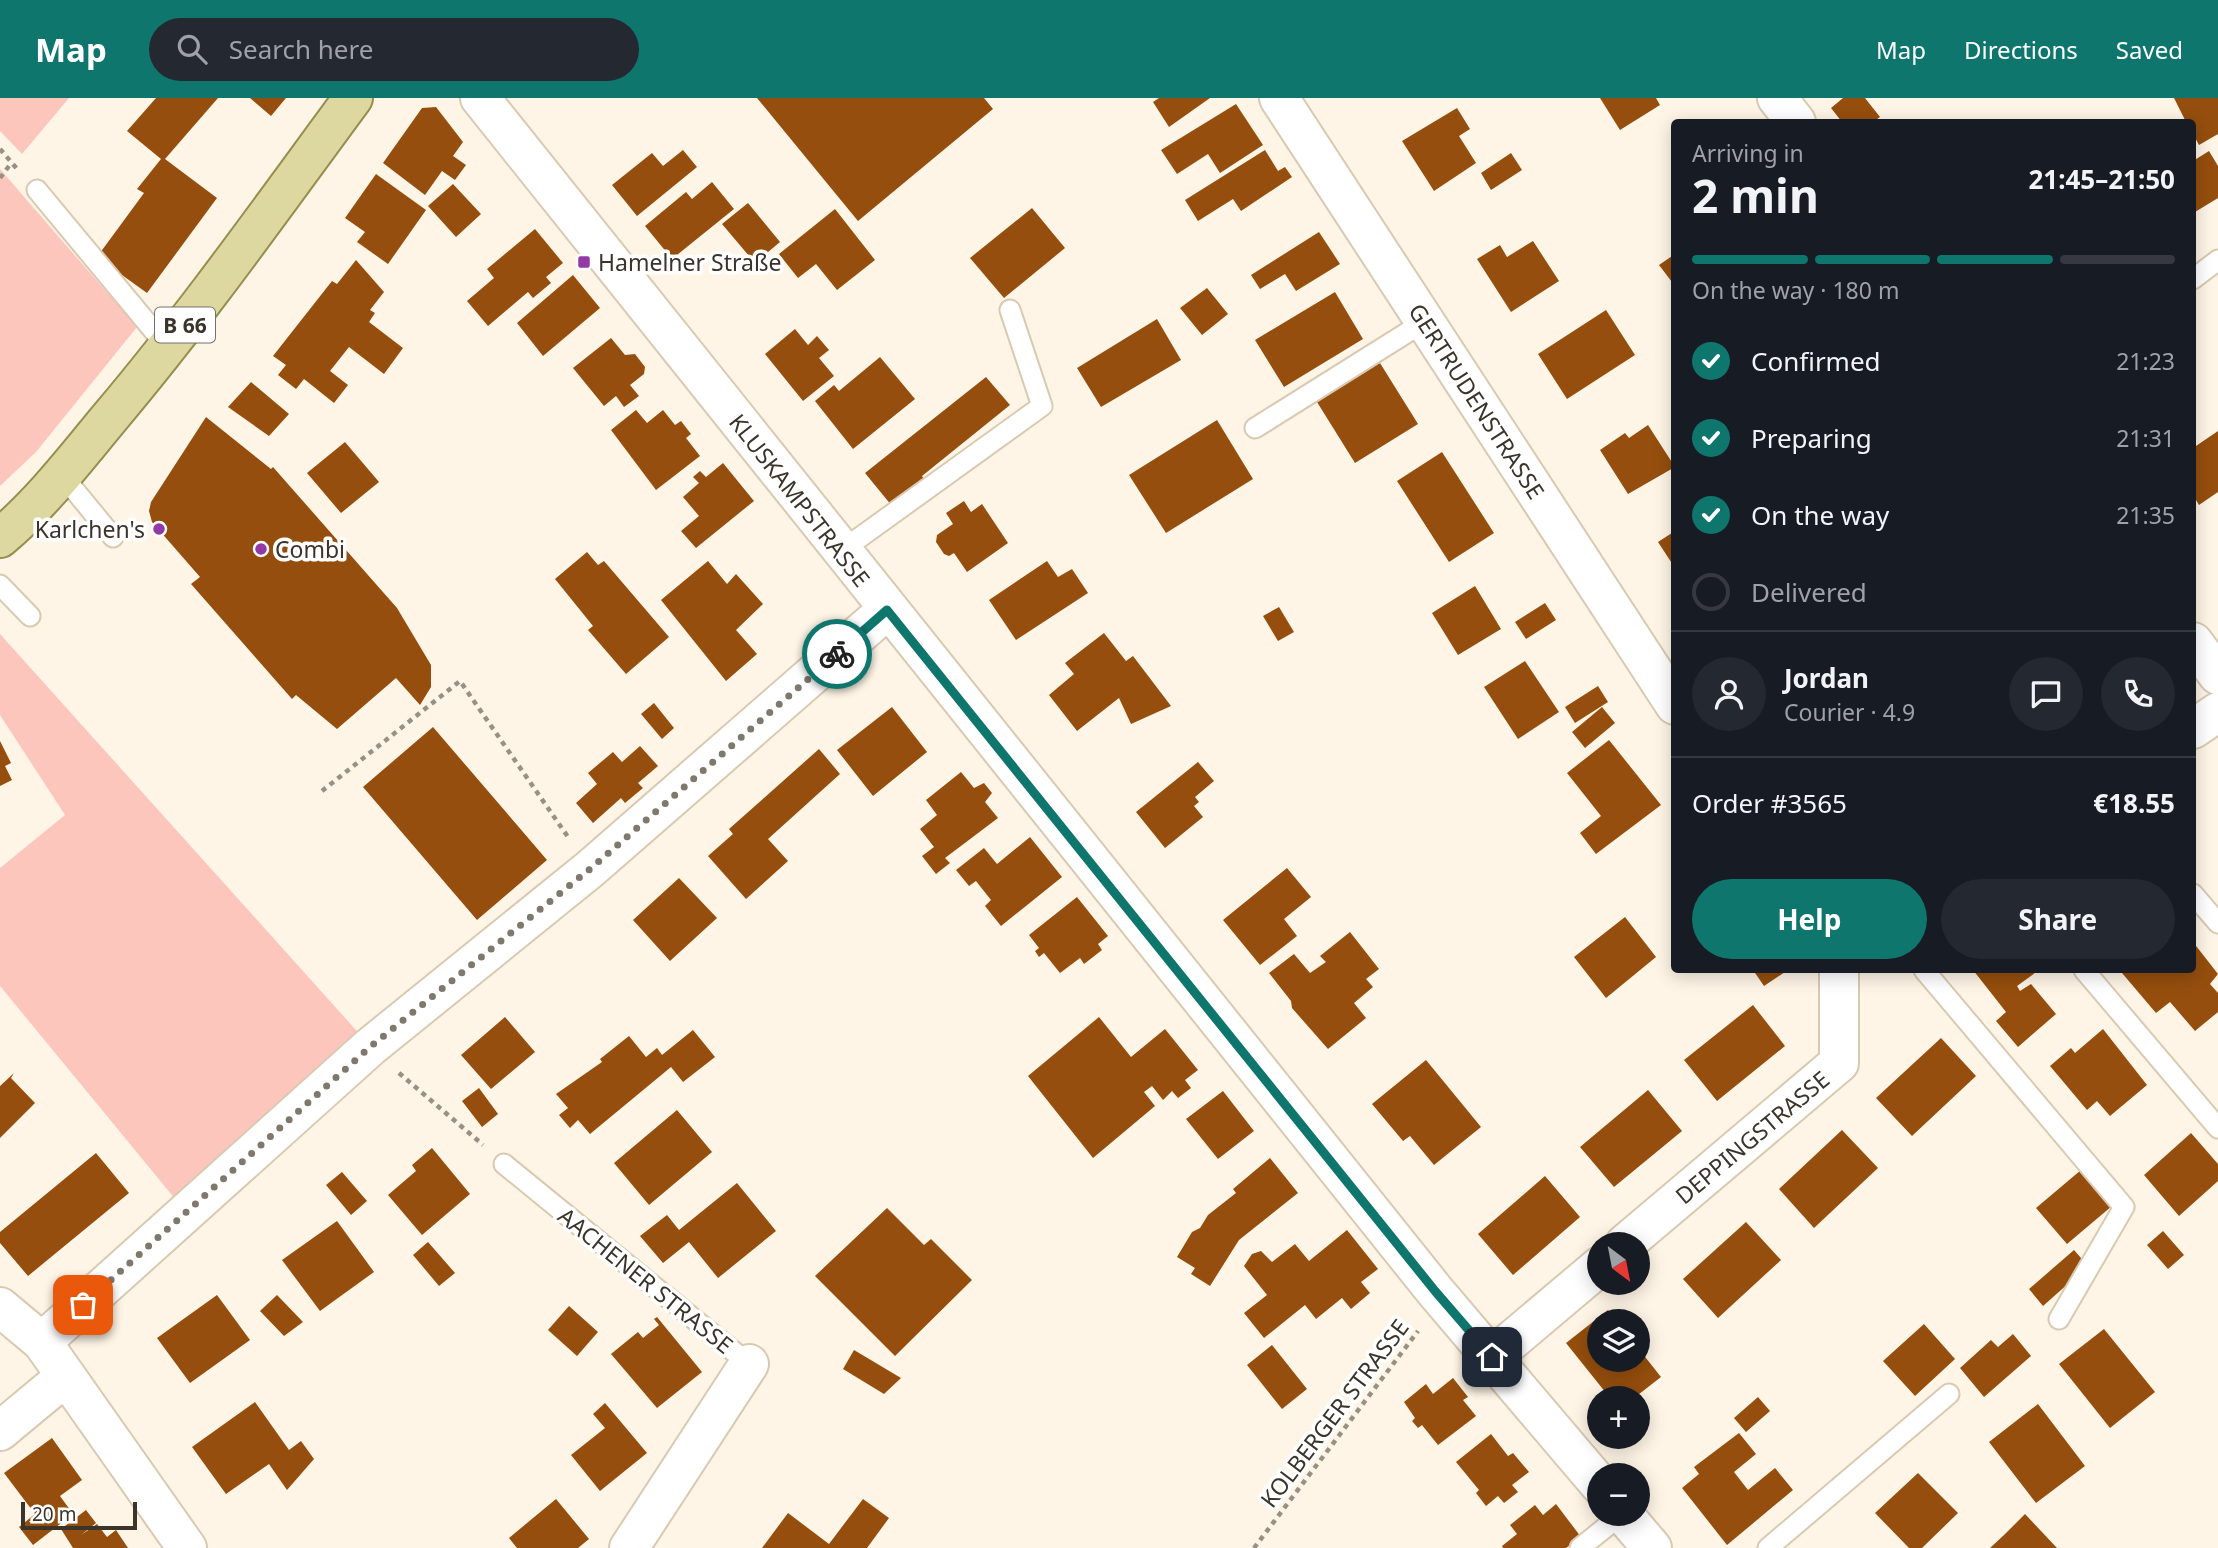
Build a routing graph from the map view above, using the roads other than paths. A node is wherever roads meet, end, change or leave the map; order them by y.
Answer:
1 (353, 98) edge
2 (480, 98) edge
3 (1279, 98) edge
4 (1777, 98) edge
5 (1794, 119) edge
6 (37, 190) dead end
7 (2218, 260) edge
8 (2196, 277) edge
9 (1010, 310) dead end
10 (1424, 321) junction
11 (168, 348) junction
12 (1255, 428) dead end
13 (62, 475) junction
14 (113, 537) dead end
15 (0, 538) edge
16 (841, 551) junction
17 (0, 586) edge
18 (887, 610) junction
19 (30, 616) dead end
20 (2196, 646) edge
21 (2218, 675) edge
22 (1671, 699) edge
23 (2218, 712) edge
24 (2196, 727) edge
25 (2196, 897) edge
26 (2218, 923) edge
27 (1839, 973) edge
28 (1927, 973) edge
29 (2087, 973) edge
30 (2218, 1129) edge
31 (504, 1164) road end
32 (1639, 1232) edge
33 (1587, 1277) edge
34 (0, 1307) edge
35 (2059, 1319) dead end
36 (42, 1342) junction
37 (1492, 1357) junction
38 (749, 1364) joint
39 (65, 1377) junction
40 (1949, 1394) dead end
41 (0, 1431) edge
42 (1587, 1470) edge
43 (1608, 1526) edge
44 (1633, 1526) edge
45 (187, 1548) edge
46 (629, 1548) edge
47 (1580, 1548) edge
48 (1652, 1548) edge
49 (1768, 1548) edge

1 - 11 main road, B 66
2 - 16 street, KLUSKAMPSTRASSE
3 - 10 street, GERTRUDENSTRASSE
4 - 5 street
6 - 11 lane
7 - 8 lane
9 - 16 lane
10 - 12 lane
10 - 22 street, GERTRUDENSTRASSE
11 - 13 main road, B 66
13 - 14 lane
13 - 15 main road, B 66
16 - 18 street, KLUSKAMPSTRASSE
17 - 19 lane
18 - 36 street
18 - 37 street, KLUSKAMPSTRASSE
20 - 21 street
23 - 24 street
25 - 26 lane
27 - 32 street, DEPPINGSTRASSE
28 - 35 lane
29 - 30 lane
31 - 38 lane, AACHENER STRASSE
33 - 37 street
34 - 36 street
36 - 39 street
37 - 42 street, KLUSKAMPSTRASSE
38 - 46 street, AACHENER STRASSE
39 - 41 street
39 - 45 street
40 - 49 lane
43 - 47 lane
44 - 48 street

